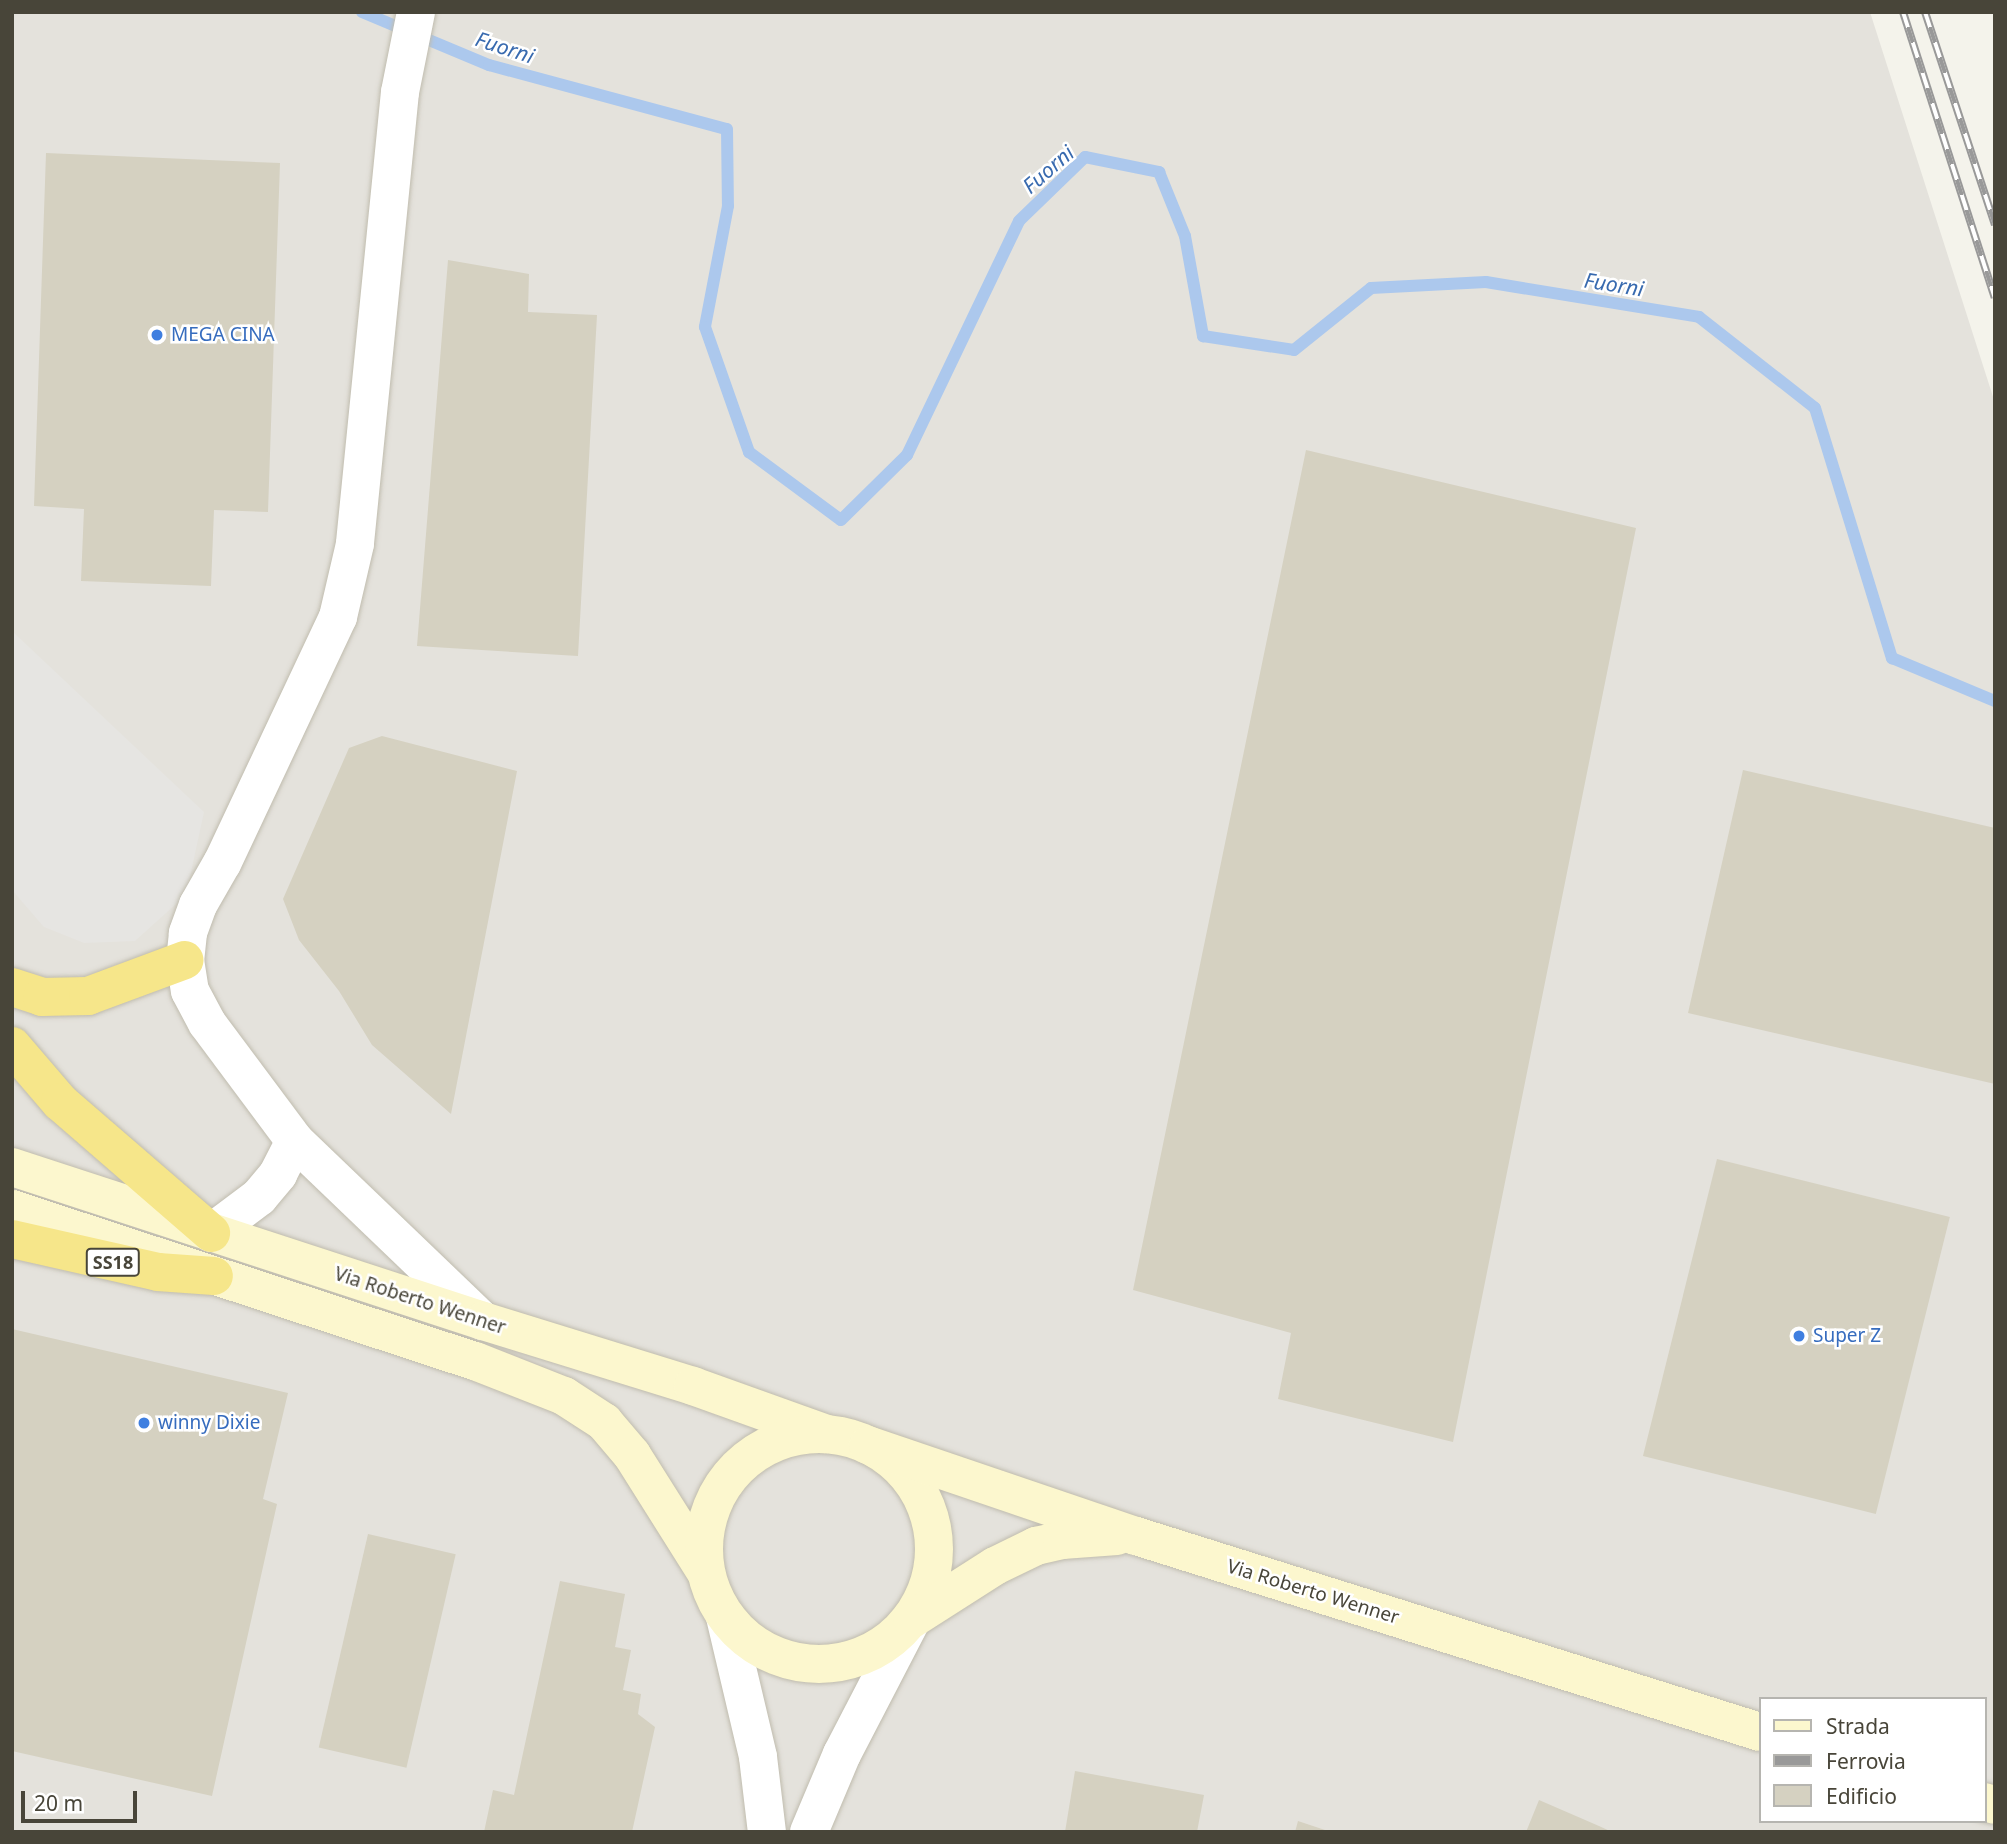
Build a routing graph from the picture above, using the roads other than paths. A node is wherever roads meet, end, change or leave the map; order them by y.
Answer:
1 (416, 12) edge
2 (185, 960) junction
3 (12, 987) edge
4 (12, 1046) edge
5 (295, 1141) junction
6 (12, 1167) edge
7 (12, 1209) edge
8 (211, 1233) junction
9 (12, 1238) edge
10 (214, 1276) junction
11 (483, 1321) junction
12 (827, 1434) junction
13 (868, 1445) junction
14 (1136, 1536) junction
15 (705, 1571) junction
16 (725, 1617) junction
17 (912, 1619) junction
18 (1758, 1731) edge
19 (767, 1832) edge
20 (809, 1832) edge

1 - 2 street
2 - 3 highway
2 - 5 street
4 - 8 highway
5 - 8 street
5 - 11 street
6 - 8 main road, Via Roberto Wenner
7 - 10 main road, Via Roberto Wenner
8 - 11 main road, Via Roberto Wenner
9 - 10 highway, SS18
10 - 15 main road, Via Roberto Wenner
11 - 12 main road, Via Roberto Wenner
12 - 13 main road
12 - 15 main road
13 - 14 main road, Via Roberto Wenner
13 - 17 main road
14 - 17 main road
14 - 18 main road, Via Roberto Wenner
15 - 16 main road
16 - 17 main road
16 - 19 street
17 - 20 street

